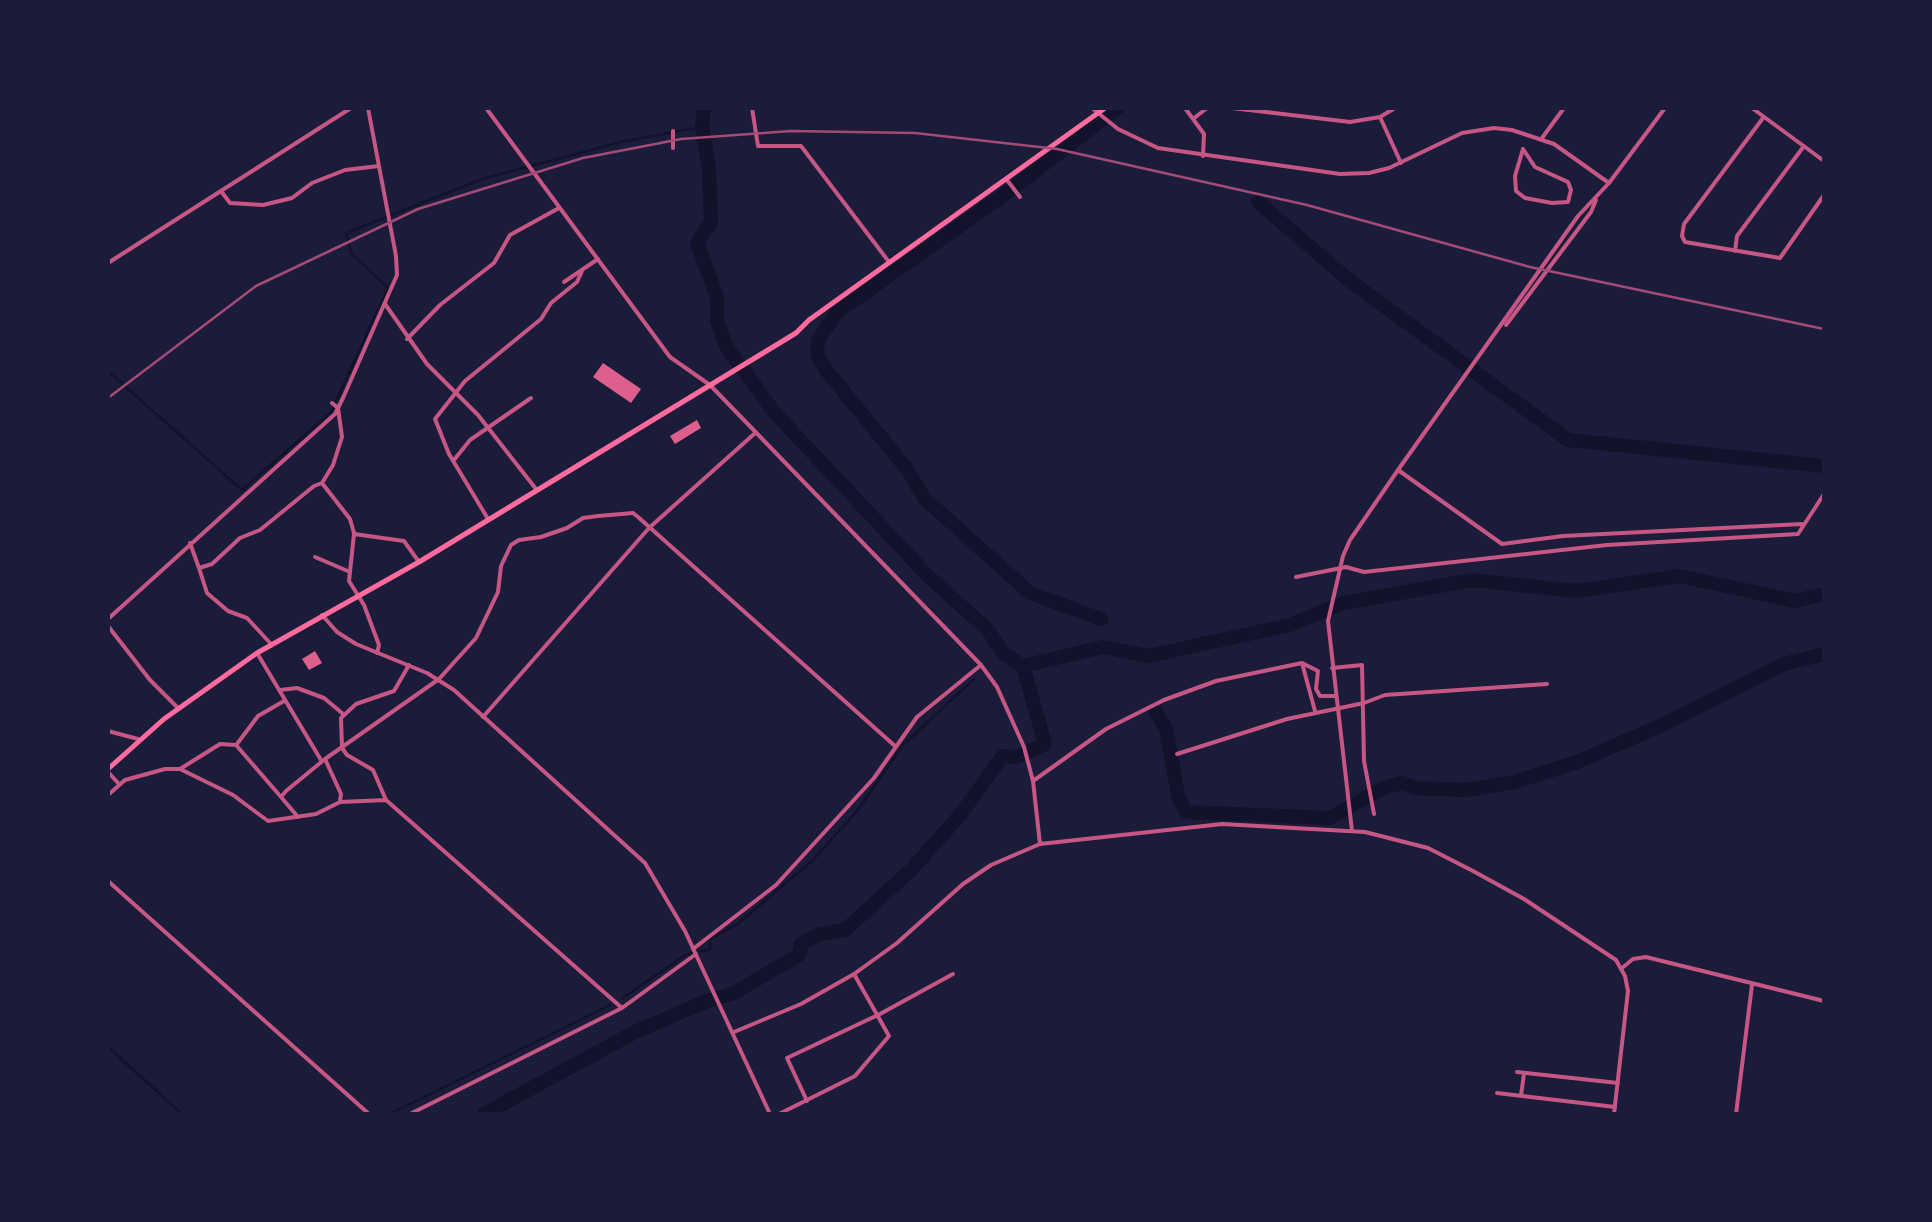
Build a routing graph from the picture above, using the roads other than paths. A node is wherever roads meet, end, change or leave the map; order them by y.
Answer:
1 (351, 108) edge
2 (368, 108) edge
3 (486, 108) edge
4 (752, 108) edge
5 (1105, 108) edge
6 (1185, 108) edge
7 (1207, 108) edge
8 (1232, 108) edge
9 (1395, 108) edge
10 (1564, 108) edge
11 (1665, 108) edge
12 (1752, 108) edge
13 (1264, 109) edge
14 (1095, 111) edge
15 (1764, 116) junction
16 (1380, 117) junction
17 (1193, 118) junction
18 (673, 131) dead end
19 (1525, 133) junction
20 (1542, 138) junction
21 (1804, 146) junction
22 (674, 148) dead end
23 (1523, 149) junction
24 (1824, 149) edge
25 (1203, 156) junction
26 (1822, 158) edge
27 (1401, 163) junction
28 (379, 166) junction
29 (1009, 182) junction
30 (1609, 183) junction
31 (221, 191) junction
32 (1018, 195) dead end
33 (1824, 195) edge
34 (560, 207) junction
35 (1736, 251) junction
36 (598, 259) junction
37 (108, 262) edge
38 (889, 262) junction
39 (582, 272) junction
40 (564, 282) dead end
41 (385, 304) junction
42 (407, 340) junction
43 (710, 385) junction
44 (454, 393) junction
45 (531, 398) dead end
46 (335, 406) junction
47 (488, 428) junction
48 (754, 434) junction
49 (453, 460) junction
50 (1398, 470) junction
51 (322, 483) junction
52 (536, 489) junction
53 (1824, 494) edge
54 (488, 518) junction
55 (1802, 524) junction
56 (649, 528) junction
57 (354, 534) junction
58 (190, 543) junction
59 (315, 557) dead end
60 (419, 562) junction
61 (199, 568) junction
62 (350, 572) junction
63 (1338, 572) junction
64 (1296, 577) dead end
65 (359, 595) junction
66 (322, 616) junction
67 (108, 618) edge
68 (108, 626) edge
69 (272, 644) junction
70 (377, 652) junction
71 (257, 653) junction
72 (1302, 664) junction
73 (980, 665) junction
74 (409, 666) junction
75 (1332, 668) junction
76 (439, 679) junction
77 (1547, 684) dead end
78 (280, 690) junction
79 (1336, 696) junction
80 (284, 701) junction
81 (1364, 703) junction
82 (178, 708) junction
83 (1315, 712) junction
84 (342, 714) junction
85 (484, 717) junction
86 (108, 731) edge
87 (138, 740) junction
88 (236, 745) junction
89 (895, 746) junction
90 (342, 748) junction
91 (1177, 754) dead end
92 (324, 760) junction
93 (180, 769) junction
94 (108, 770) edge
95 (1032, 781) junction
96 (118, 784) junction
97 (108, 795) edge
98 (281, 796) junction
99 (386, 800) junction
100 (340, 802) junction
101 (1374, 814) dead end
102 (298, 817) junction
103 (1352, 831) junction
104 (1040, 844) junction
105 (108, 881) edge
106 (696, 954) junction
107 (1622, 968) junction
108 (854, 974) junction
109 (953, 974) dead end
110 (1752, 985) junction
111 (1824, 1000) edge
112 (622, 1008) junction
113 (880, 1014) junction
114 (734, 1032) junction
115 (1517, 1072) dead end
116 (1524, 1073) junction
117 (1618, 1083) junction
118 (1497, 1092) dead end
119 (1521, 1096) junction
120 (807, 1101) junction
121 (1615, 1107) junction
122 (369, 1114) edge
123 (410, 1114) edge
124 (770, 1114) edge
125 (779, 1114) edge
126 (1614, 1114) edge
127 (1736, 1114) edge

1 - 31 street
2 - 28 street
3 - 34 street
4 - 38 street
5 - 14 main road
6 - 17 street
7 - 17 street
8 - 13 street
9 - 16 street
10 - 20 street
11 - 30 street
12 - 15 street
13 - 16 street
14 - 25 street
14 - 29 main road
15 - 21 street
15 - 35 street
16 - 27 street
17 - 25 street
18 - 22 street
19 - 20 street
19 - 23 street
19 - 27 street
20 - 30 street
21 - 26 street
21 - 35 street
23 - 23 street
24 - 26 street
25 - 27 street
28 - 31 street
28 - 41 street
29 - 32 street
29 - 38 main road
30 - 50 street
31 - 37 street
33 - 35 street
34 - 36 street
34 - 42 street
36 - 39 street
36 - 43 street
38 - 43 main road
39 - 40 street
39 - 44 street
41 - 42 street
41 - 46 street
42 - 44 street
43 - 48 street
43 - 52 main road
44 - 47 street
44 - 49 street
45 - 47 street
46 - 51 street
46 - 58 street
47 - 49 street
47 - 52 street
48 - 56 street
48 - 73 street
49 - 54 street
50 - 55 street
50 - 63 street
51 - 57 street
51 - 61 street
52 - 54 main road
53 - 55 street
54 - 60 main road
55 - 63 street
56 - 76 street
56 - 85 street
56 - 89 street
57 - 60 street
57 - 62 street
58 - 61 street
58 - 67 street
59 - 62 street
60 - 65 main road
61 - 69 street
62 - 65 street
63 - 64 street
63 - 75 street
65 - 66 main road
65 - 70 street
66 - 69 main road
66 - 70 street
68 - 82 street
69 - 71 main road
70 - 74 street
71 - 78 street
71 - 82 main road
72 - 79 street
72 - 83 street
72 - 95 street
73 - 89 street
73 - 95 street
74 - 76 street
74 - 84 street
75 - 79 street
75 - 81 street
76 - 85 street
76 - 90 street
77 - 81 street
78 - 80 street
78 - 84 street
79 - 103 street
80 - 88 street
80 - 92 street
81 - 83 street
81 - 101 street
82 - 87 main road
83 - 91 street
84 - 90 street
85 - 106 street
86 - 87 street
87 - 94 main road
88 - 93 street
88 - 98 street
89 - 106 street
90 - 92 street
90 - 99 street
92 - 98 street
92 - 100 street
93 - 96 street
93 - 102 street
94 - 96 street
95 - 104 street
96 - 97 street
98 - 102 street
99 - 100 street
99 - 112 street
100 - 102 street
103 - 104 street
103 - 107 street
104 - 108 street
105 - 122 street
106 - 112 street
106 - 114 street
107 - 110 street
107 - 117 street
108 - 113 street
108 - 114 street
109 - 113 street
110 - 111 street
110 - 127 street
112 - 123 street
113 - 120 street
113 - 120 street
114 - 124 street
115 - 116 street
116 - 117 street
116 - 119 street
117 - 121 street
118 - 119 street
119 - 121 street
120 - 125 street
121 - 126 street

